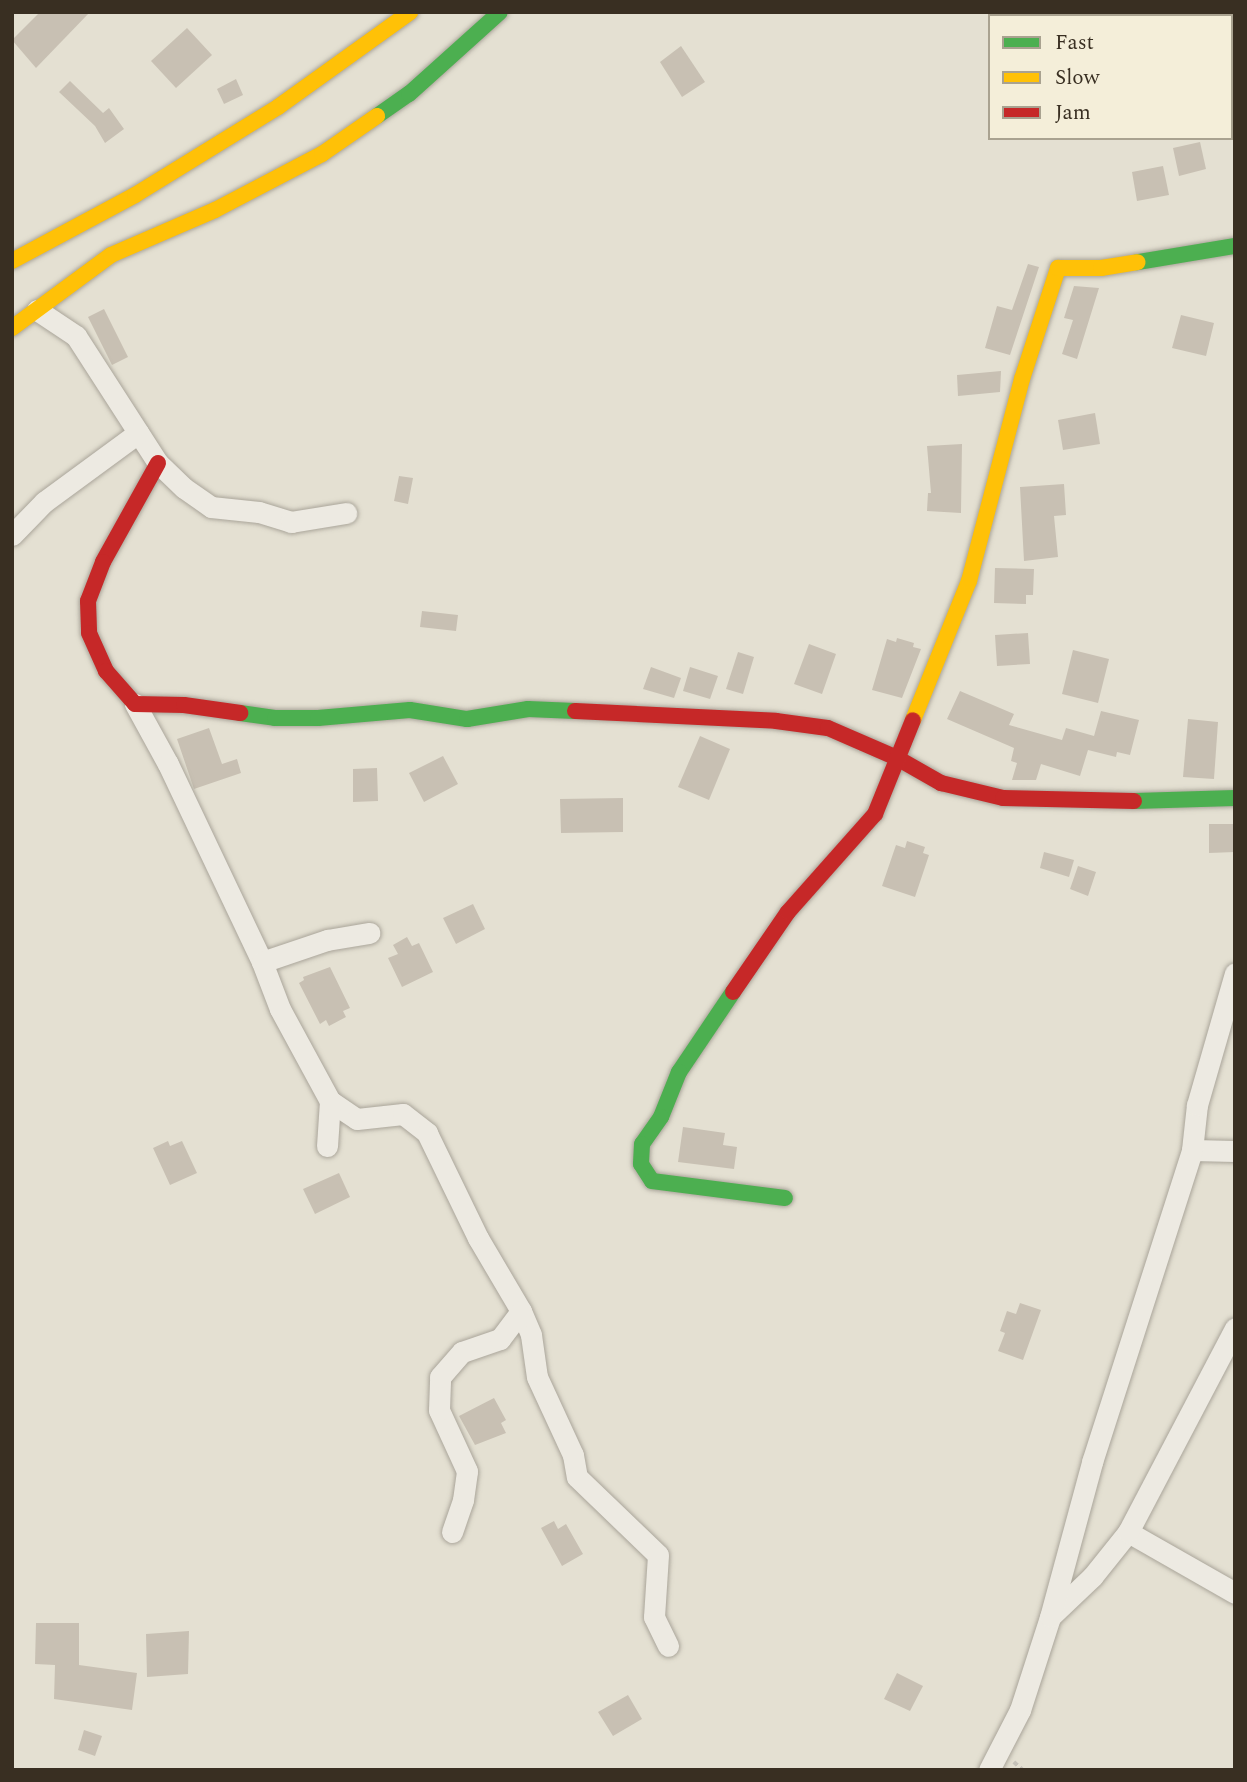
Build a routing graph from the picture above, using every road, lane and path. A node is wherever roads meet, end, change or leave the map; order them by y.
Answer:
1 (410, 12) edge
2 (500, 12) edge
3 (1235, 246) edge
4 (12, 261) edge
5 (37, 310) junction
6 (12, 328) edge
7 (138, 433) junction
8 (158, 463) junction
9 (346, 513) dead end
10 (12, 536) edge
11 (135, 704) junction
12 (897, 758) junction
13 (1235, 797) edge
14 (369, 933) dead end
15 (262, 962) junction
16 (1235, 973) edge
17 (330, 1101) junction
18 (327, 1146) dead end
19 (1192, 1150) junction
20 (1235, 1151) edge
21 (785, 1198) dead end
22 (521, 1311) junction
23 (1235, 1328) edge
24 (452, 1532) dead end
25 (1128, 1532) junction
26 (1235, 1593) edge
27 (1050, 1617) junction
28 (668, 1646) dead end
29 (989, 1770) edge

1 - 4 street
2 - 5 street
3 - 12 street
5 - 6 street
5 - 7 street
7 - 8 street
7 - 10 street
8 - 9 street
8 - 11 street
11 - 12 street
11 - 15 street
12 - 13 street
12 - 21 street
14 - 15 street
15 - 17 street
16 - 19 street
17 - 18 street
17 - 22 street
19 - 20 street
19 - 27 street
22 - 24 street
22 - 28 street
23 - 25 street
25 - 26 street
25 - 27 street
27 - 29 street

